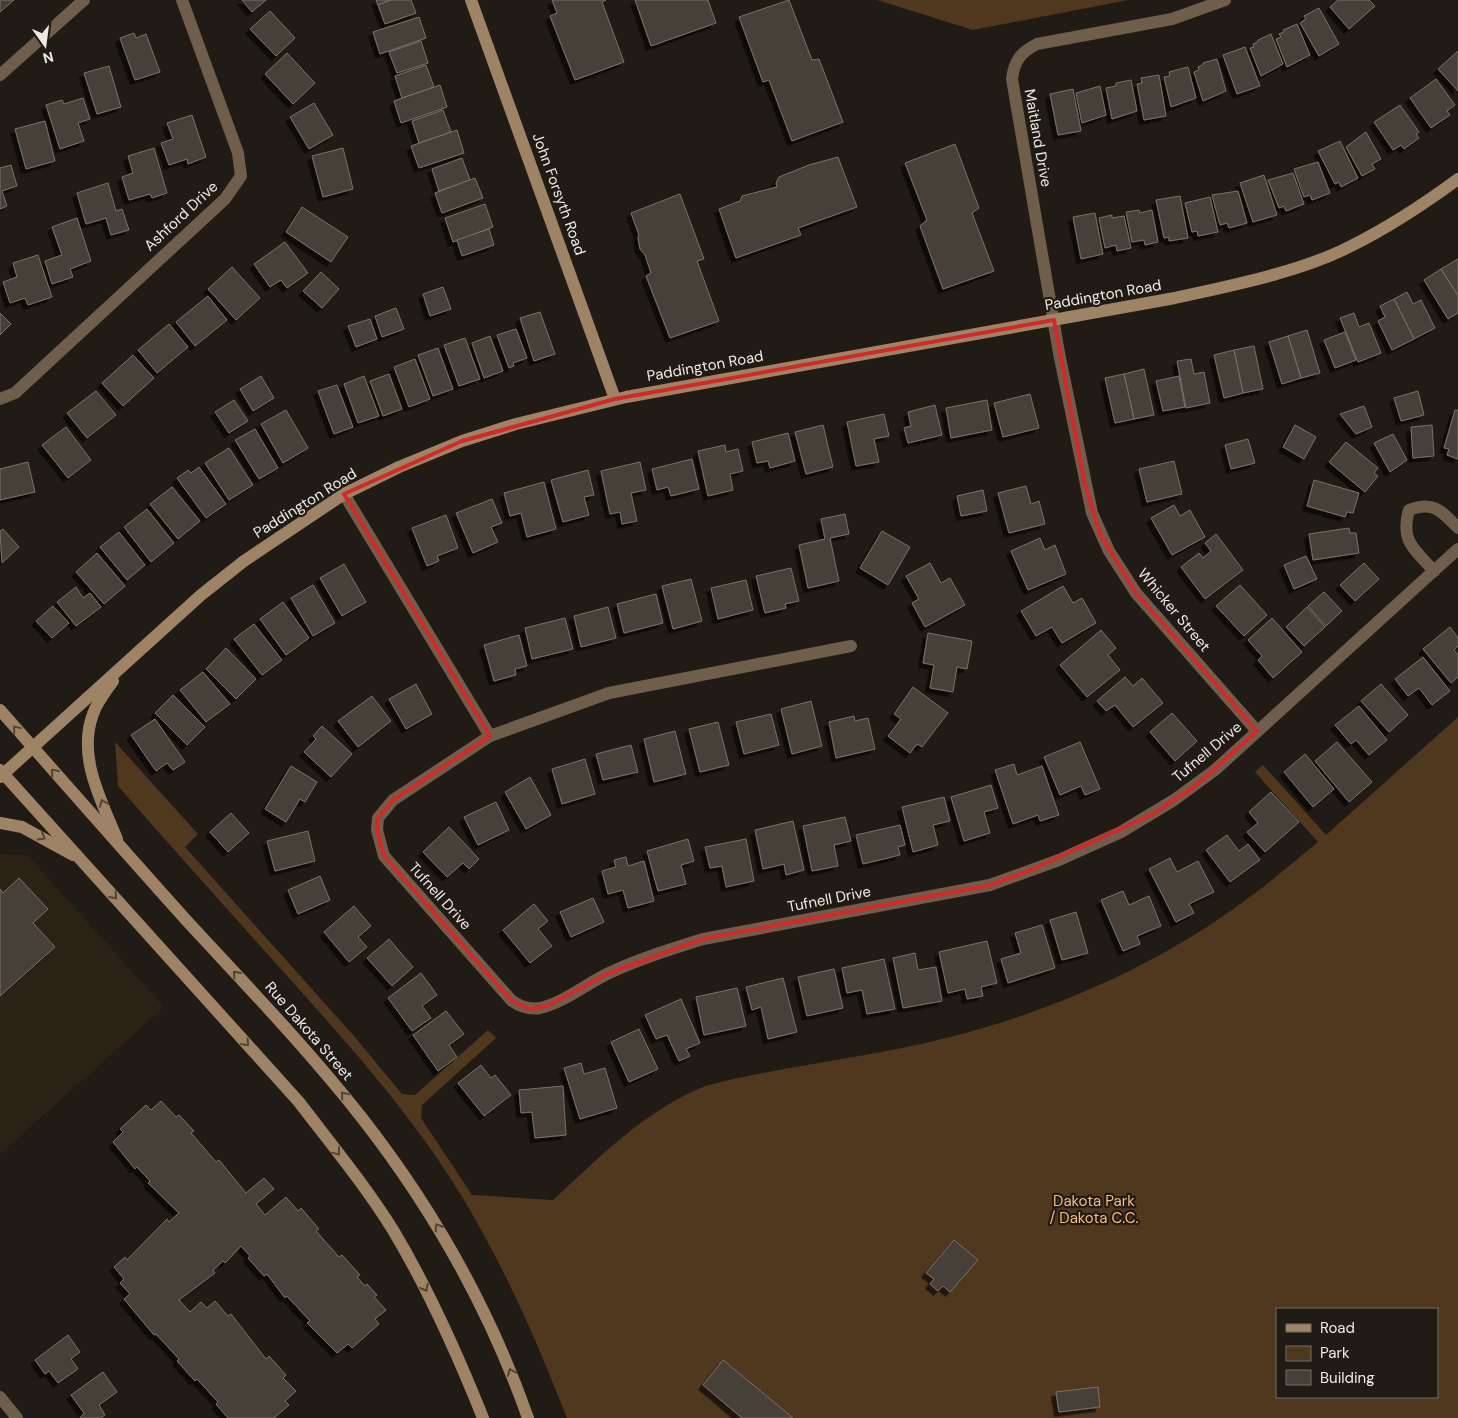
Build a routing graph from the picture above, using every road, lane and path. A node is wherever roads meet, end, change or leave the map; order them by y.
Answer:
1 (84, 0) edge
2 (182, 0) edge
3 (472, 0) edge
4 (1226, 0) edge
5 (0, 75) edge
6 (1458, 179) edge
7 (1054, 320) junction
8 (0, 399) edge
9 (615, 399) junction
10 (344, 494) junction
11 (1458, 528) edge
12 (1458, 549) edge
13 (1434, 571) junction
14 (851, 646) dead end
15 (124, 664) junction
16 (0, 710) edge
17 (1257, 731) junction
18 (490, 736) junction
19 (32, 748) junction
20 (1, 773) edge
21 (0, 823) edge
22 (121, 848) junction
23 (81, 859) junction
24 (0, 1398) edge
25 (16, 1418) edge
26 (483, 1418) edge
27 (528, 1418) edge

1 - 5 street
2 - 8 street, Ashford Drive
3 - 9 street, John Forsyth Road
4 - 7 street, Maitland Drive
6 - 7 street, Paddington Road
7 - 9 street, Paddington Road
7 - 17 street, Whicker Street
9 - 10 street, Paddington Road
10 - 15 street, Paddington Road
10 - 18 street
11 - 13 street
12 - 13 street, Tufnell Drive
13 - 17 street, Tufnell Drive
14 - 18 street, Tufnell Drive
15 - 19 street, Paddington Road
22 -> 15 street
19 -> 16 street, Rue Dakota Street
17 - 18 street, Tufnell Drive
19 - 20 street, Paddington Road
22 -> 19 street, Rue Dakota Street
20 - 23 street
21 -> 23 street
27 -> 22 street, Rue Dakota Street
23 -> 26 street
24 - 25 street

